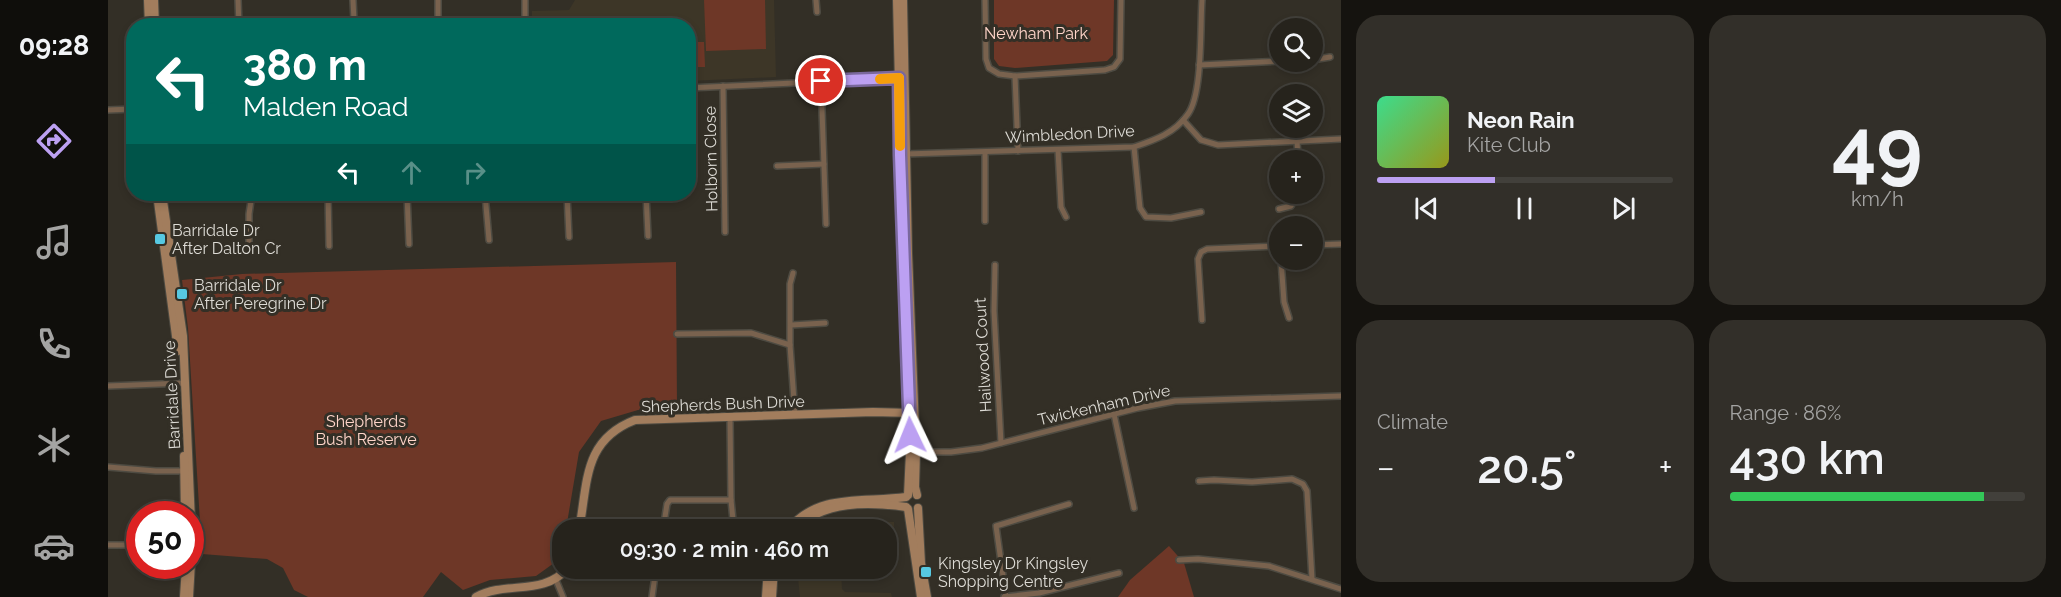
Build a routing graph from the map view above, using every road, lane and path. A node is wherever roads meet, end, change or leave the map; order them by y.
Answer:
1 (148, 0) edge
2 (154, 0) edge
3 (238, 0) edge
4 (353, 0) edge
5 (438, 0) edge
6 (525, 0) edge
7 (816, 0) edge
8 (897, 0) edge
9 (903, 0) edge
10 (985, 0) edge
11 (1121, 0) edge
12 (1202, 0) edge
13 (817, 12) dead end
14 (149, 18) edge
15 (154, 18) edge
16 (239, 18) edge
17 (354, 18) edge
18 (438, 18) edge
19 (525, 18) edge
20 (1330, 57) dead end
21 (1323, 58) edge
22 (1269, 62) edge
23 (1199, 65) junction
24 (1015, 76) junction
25 (902, 78) junction
26 (821, 81) junction
27 (723, 86) junction
28 (696, 88) edge
29 (126, 109) edge
30 (108, 110) edge
31 (1183, 120) junction
32 (1341, 139) edge
33 (1297, 140) junction
34 (1134, 147) junction
35 (1058, 150) junction
36 (1298, 150) edge
37 (1018, 151) junction
38 (985, 152) junction
39 (903, 154) junction
40 (824, 164) junction
41 (777, 166) dead end
42 (158, 201) edge
43 (163, 201) edge
44 (251, 201) edge
45 (328, 201) edge
46 (406, 201) edge
47 (486, 201) edge
48 (567, 201) edge
49 (646, 201) edge
50 (1292, 204) edge
51 (1278, 209) dead end
52 (1201, 212) dead end
53 (1066, 217) dead end
54 (985, 221) dead end
55 (826, 224) dead end
56 (725, 231) dead end
57 (648, 236) dead end
58 (569, 237) dead end
59 (489, 240) dead end
60 (409, 244) dead end
61 (1341, 244) edge
62 (1323, 245) edge
63 (329, 246) dead end
64 (1269, 246) edge
65 (249, 251) dead end
66 (995, 265) dead end
67 (1282, 270) edge
68 (793, 273) dead end
69 (1289, 318) dead end
70 (1202, 320) dead end
71 (825, 323) dead end
72 (791, 325) junction
73 (677, 334) dead end
74 (790, 345) junction
75 (183, 383) junction
76 (108, 386) edge
77 (1341, 396) edge
78 (912, 410) junction
79 (1114, 414) junction
80 (795, 415) junction
81 (730, 418) junction
82 (1001, 443) junction
83 (913, 452) junction
84 (108, 467) edge
85 (187, 471) junction
86 (1199, 481) dead end
87 (917, 495) junction
88 (907, 496) junction
89 (731, 500) junction
90 (186, 501) edge
91 (189, 501) edge
92 (1069, 504) dead end
93 (907, 508) junction
94 (918, 508) junction
95 (1134, 508) dead end
96 (581, 519) edge
97 (665, 519) edge
98 (733, 519) edge
99 (797, 519) edge
100 (809, 519) edge
101 (108, 545) edge
102 (126, 545) edge
103 (1179, 560) dead end
104 (1119, 573) dead end
105 (185, 579) edge
106 (190, 579) edge
107 (654, 579) edge
108 (767, 579) edge
109 (773, 579) edge
110 (1312, 579) junction
111 (556, 580) joint
112 (1341, 589) edge
113 (184, 597) edge
114 (189, 597) edge
115 (476, 597) edge
116 (563, 597) edge
117 (652, 597) edge
118 (766, 597) edge
119 (772, 597) edge
120 (921, 597) edge
121 (927, 597) edge
122 (1005, 597) edge

1 - 14 street
2 - 15 street
3 - 16 street
4 - 17 street
5 - 18 street
6 - 19 street
7 - 13 street
8 - 25 street
9 - 25 street
10 - 24 street
11 - 24 street
12 - 23 street
20 - 21 street
22 - 23 street
23 - 31 street
24 - 37 street
25 - 26 street
25 - 39 street
26 - 27 street
26 - 40 street
27 - 28 street
27 - 56 street, Holborn Close
29 - 30 street
31 - 33 street
31 - 34 street, Wimbledon Drive
32 - 33 street
33 - 36 street
34 - 35 street, Wimbledon Drive
34 - 52 street
35 - 37 street, Wimbledon Drive
35 - 53 street
37 - 38 street, Wimbledon Drive
38 - 39 street, Wimbledon Drive
38 - 54 street
39 - 78 street
40 - 41 street
40 - 55 street
42 - 75 street, Barridale Drive
43 - 75 street, Barridale Drive
44 - 65 street
45 - 63 street
46 - 60 street
47 - 59 street
48 - 58 street
49 - 57 street
50 - 51 street
61 - 62 street
64 - 70 street
66 - 82 street, Hailwood Court
67 - 69 street
68 - 72 street
71 - 72 street
72 - 74 street
73 - 74 street
74 - 80 street
75 - 76 street
75 - 85 street, Barridale Drive
77 - 79 street, Twickenham Drive
78 - 80 street, Shepherds Bush Drive
78 - 83 street
79 - 82 street, Twickenham Drive
79 - 95 street
80 - 81 street, Shepherds Bush Drive
81 - 89 street
81 - 96 street, Shepherds Bush Drive
82 - 83 street, Twickenham Drive
83 - 87 street
83 - 88 street
84 - 85 street
85 - 90 street, Barridale Drive
85 - 91 street, Barridale Drive
86 - 110 street
87 - 88 street
87 - 94 street
88 - 93 street
88 - 99 street
89 - 97 street
89 - 98 street
92 - 122 street
93 - 94 street
93 - 100 street
93 - 120 street
94 - 121 street
101 - 102 street
103 - 110 street
104 - 122 street
105 - 113 street
106 - 114 street, Barridale Drive
107 - 117 street
108 - 118 street
109 - 119 street
110 - 112 street
111 - 115 street
111 - 116 street

